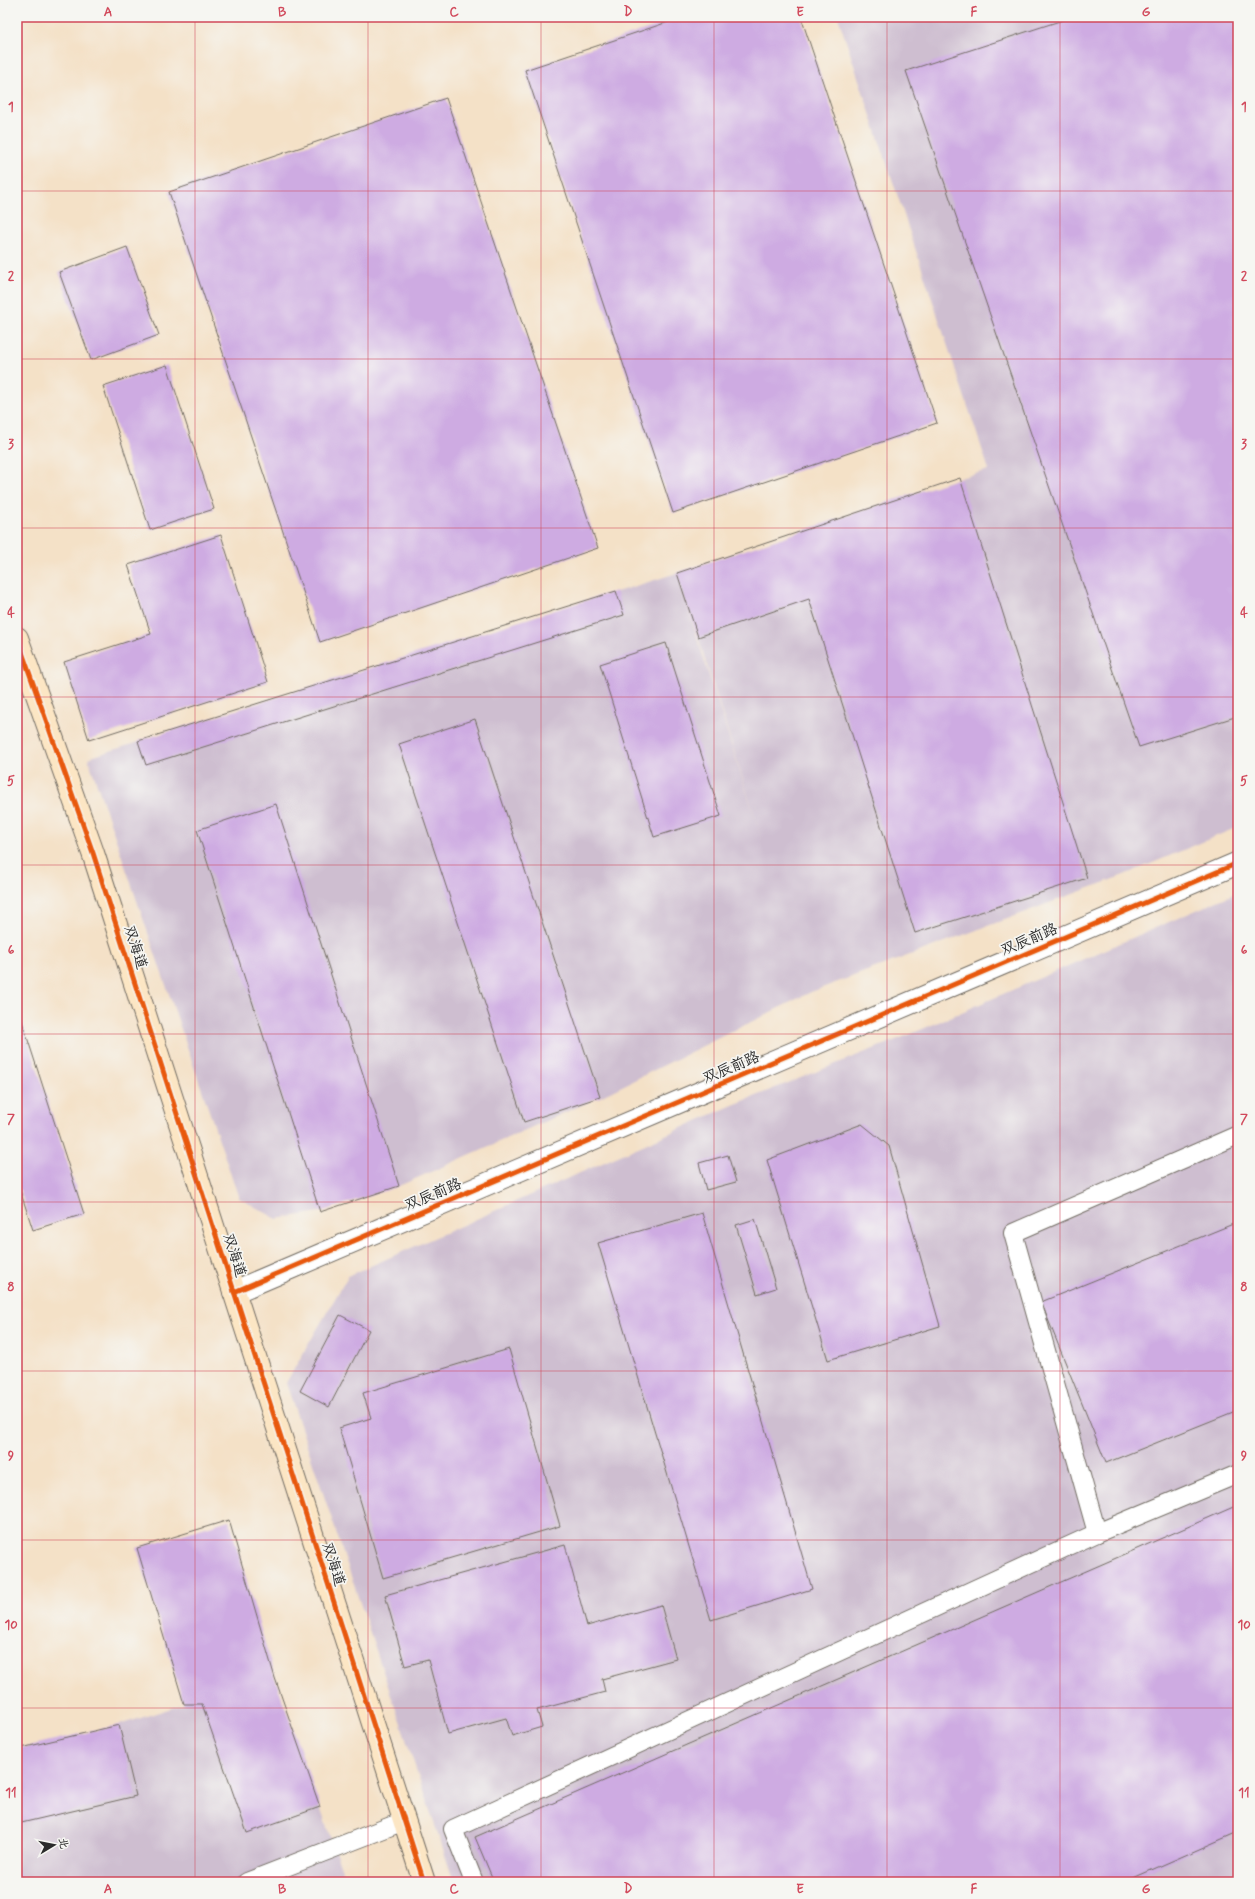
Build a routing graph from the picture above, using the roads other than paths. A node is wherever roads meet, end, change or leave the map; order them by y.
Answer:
1 (17, 638) edge
2 (1238, 863) edge
3 (1238, 1135) edge
4 (234, 1292) junction
5 (1238, 1474) edge
6 (1097, 1533) junction
7 (404, 1821) junction
8 (247, 1882) edge
9 (424, 1882) edge
10 (474, 1882) edge

1 - 4 street, 双海道
2 - 4 street, 双辰前路
3 - 6 lane
4 - 7 street, 双海道
5 - 6 lane
6 - 10 lane
7 - 8 lane
7 - 9 street, 双海道

